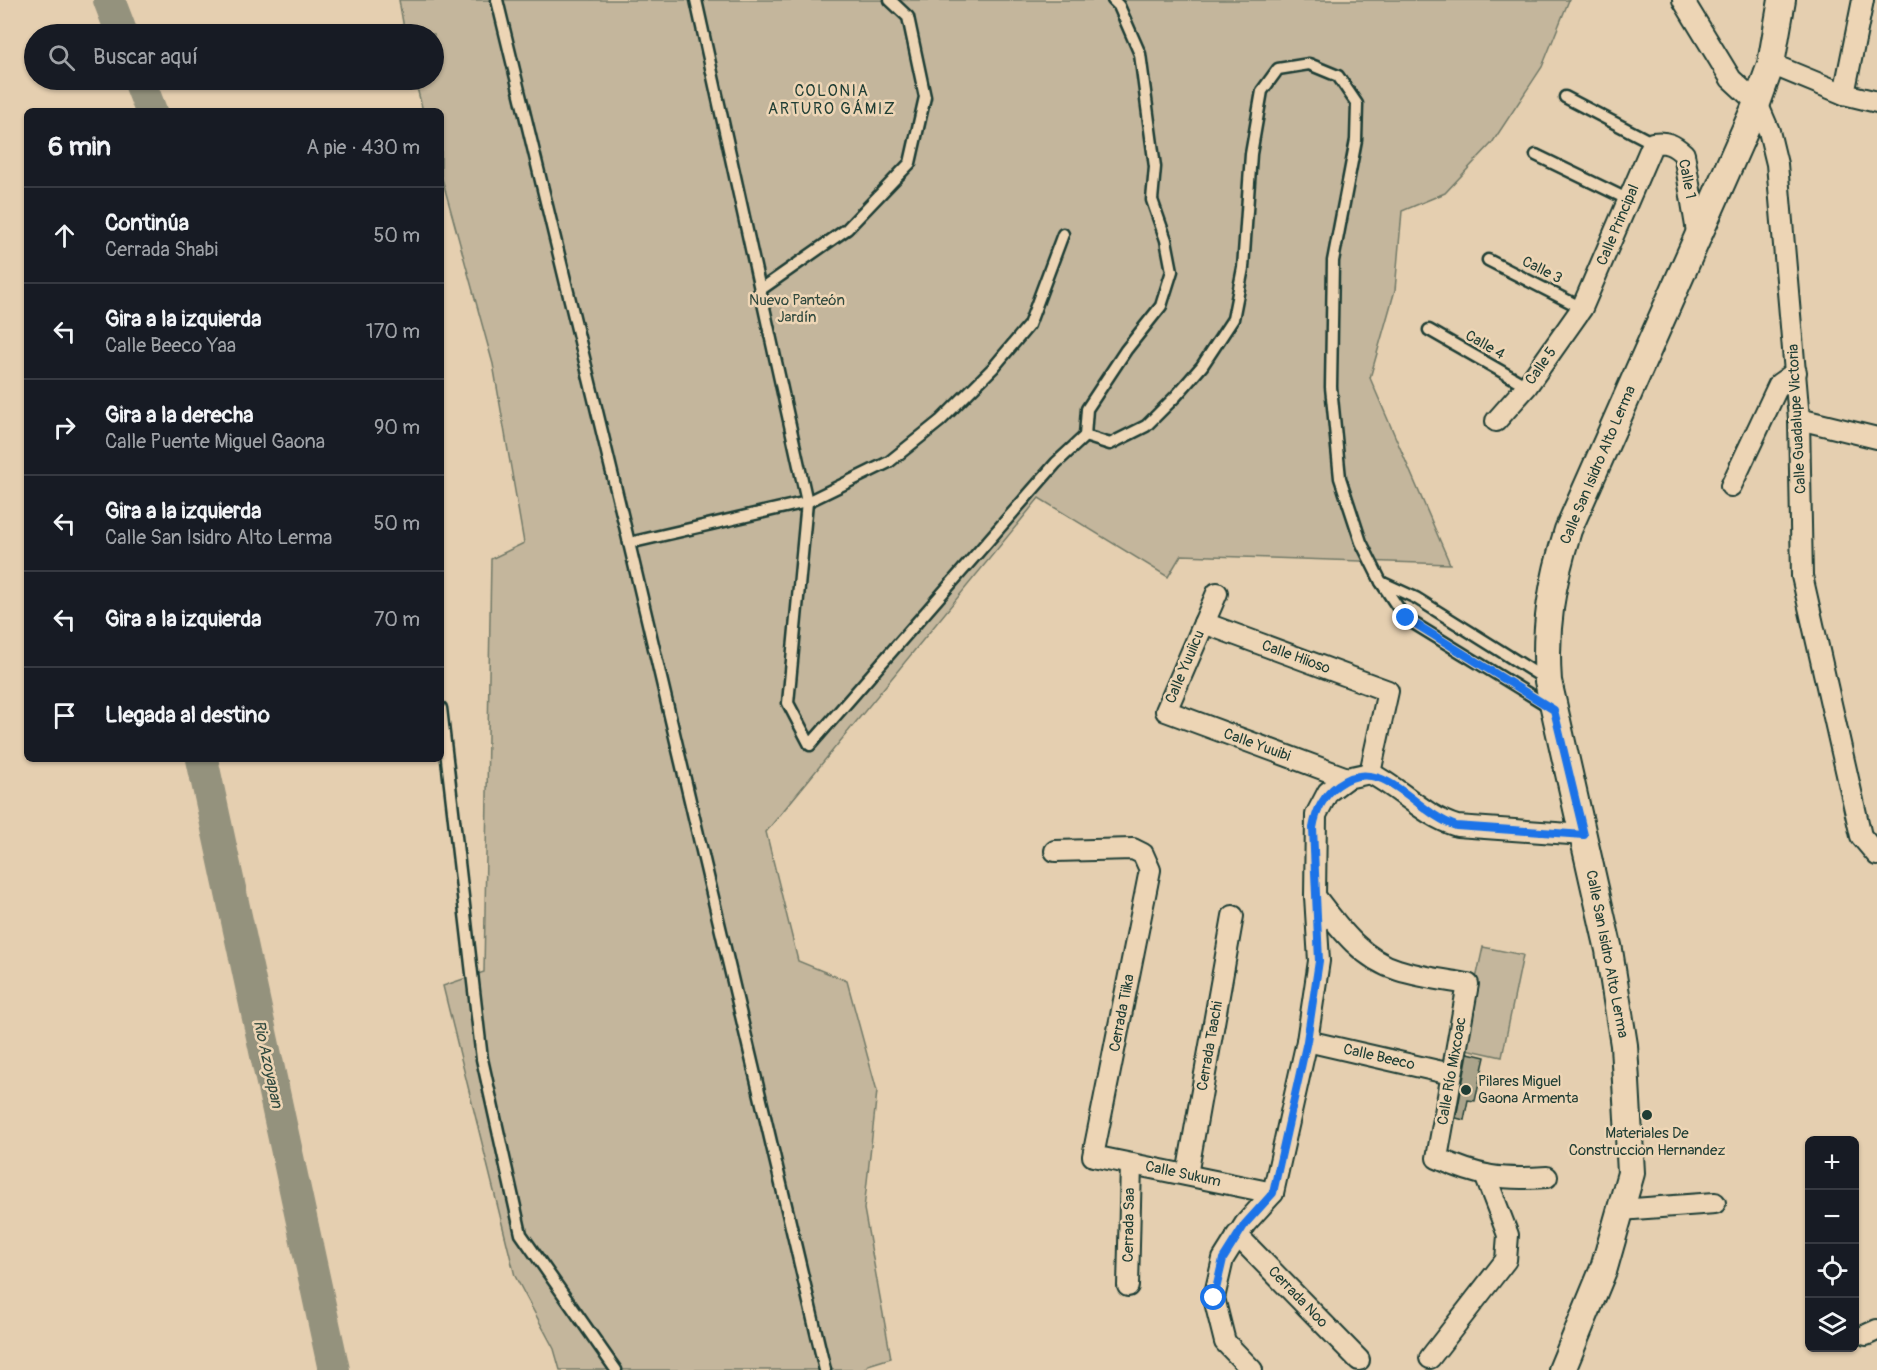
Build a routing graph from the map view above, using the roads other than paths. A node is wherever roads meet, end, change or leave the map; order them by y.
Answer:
1 (497, 0) edge
2 (696, 0) edge
3 (890, 0) edge
4 (1113, 0) edge
5 (1683, 0) edge
6 (1782, 0) edge
7 (1863, 0) edge
8 (1771, 64) junction
9 (1844, 94) junction
10 (1565, 97) dead end
11 (1877, 102) edge
12 (1757, 103) junction
13 (1653, 143) junction
14 (1536, 155) dead end
15 (1629, 200) junction
16 (1062, 234) dead end
17 (1698, 238) junction
18 (1488, 260) dead end
19 (760, 290) junction
20 (1582, 308) junction
21 (1429, 330) dead end
22 (1796, 372) junction
23 (1527, 386) junction
24 (1799, 419) junction
25 (1496, 421) dead end
26 (1085, 436) junction
27 (1877, 438) edge
28 (1731, 486) dead end
29 (807, 502) junction
30 (629, 543) junction
31 (1381, 582) junction
32 (1216, 594) dead end
33 (1204, 623) junction
34 (1548, 681) junction
35 (1554, 710) junction
36 (1166, 711) joint
37 (444, 734) edge
38 (1370, 773) junction
39 (1347, 778) junction
40 (1584, 835) junction
41 (1055, 851) dead end
42 (1877, 855) edge
43 (1315, 896) junction
44 (1233, 916) dead end
45 (1307, 1041) junction
46 (1451, 1074) junction
47 (1093, 1156) joint
48 (1131, 1164) junction
49 (1187, 1175) junction
50 (1485, 1175) junction
51 (1546, 1177) dead end
52 (1273, 1193) junction
53 (1715, 1203) dead end
54 (1620, 1210) junction
55 (1237, 1235) junction
56 (1128, 1286) dead end
57 (1430, 1358) dead end
58 (1359, 1360) dead end
59 (616, 1370) edge
60 (825, 1370) edge
61 (1252, 1370) edge
62 (1562, 1370) edge

1 - 30 lane
2 - 19 lane
3 - 19 lane
4 - 26 lane
5 - 12 street, Calle Guadalupe Victoria
6 - 8 street, Calle San Isidro Alto Lerma
7 - 9 street
8 - 9 street
8 - 12 street, Calle San Isidro Alto Lerma
9 - 11 street
10 - 13 lane
12 - 17 street, Calle San Isidro Alto Lerma
12 - 22 street, Calle Guadalupe Victoria
13 - 15 street, Calle Principal
13 - 17 street, Calle 1
14 - 15 lane
15 - 20 street, Calle Principal
16 - 29 lane
17 - 34 street, Calle San Isidro Alto Lerma
18 - 20 lane, Calle 3
19 - 29 lane
20 - 23 street, Calle 5
21 - 23 lane, Calle 4
22 - 24 street, Calle Guadalupe Victoria
22 - 28 street
23 - 25 street, Calle 5
24 - 27 street
24 - 42 street, Calle Guadalupe Victoria
26 - 29 lane
26 - 31 lane
29 - 30 lane
30 - 60 lane
31 - 34 lane
31 - 35 lane
32 - 33 street, Calle Yuuiicu
33 - 36 street, Calle Yuuiicu
33 - 38 street, Calle Hiioso
34 - 35 street, Calle San Isidro Alto Lerma
35 - 40 street, Calle San Isidro Alto Lerma
36 - 39 street, Calle Yuuibi
37 - 59 lane
38 - 39 street
38 - 40 street
39 - 43 street
40 - 54 street, Calle San Isidro Alto Lerma
41 - 47 street, Cerrada Tiika
43 - 45 street
43 - 46 street, Calle Río Mixcoac
44 - 49 street, Cerrada Taachi
45 - 46 street, Calle Beeco
45 - 52 street
46 - 50 street, Calle Río Mixcoac
47 - 48 street, Calle Sukum
48 - 49 street, Calle Sukum
48 - 56 street, Cerrada Saa
49 - 52 street, Calle Sukum
50 - 51 street
50 - 57 street
52 - 55 street
53 - 54 street
54 - 62 street, Calle San Isidro Alto Lerma
55 - 58 street, Cerrada Noo
55 - 61 street

